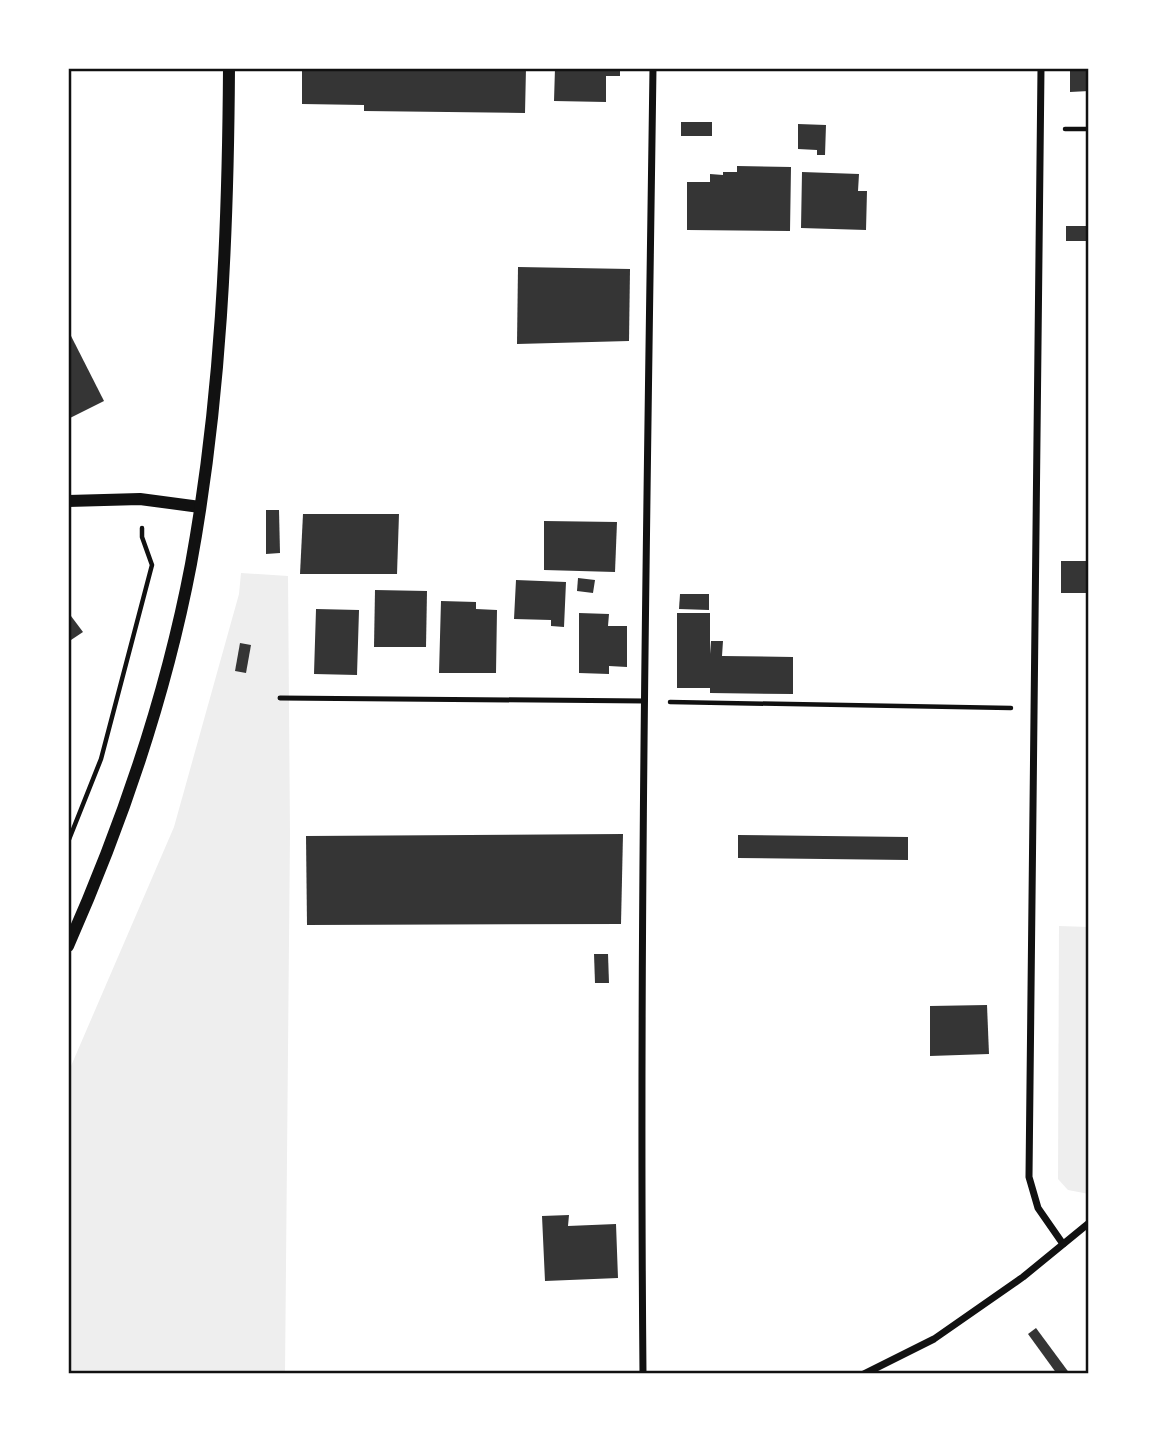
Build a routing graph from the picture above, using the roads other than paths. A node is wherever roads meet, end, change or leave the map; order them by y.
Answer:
1 (229, 68) edge
2 (653, 68) edge
3 (1041, 68) edge
4 (68, 501) edge
5 (200, 507) junction
6 (280, 698) dead end
7 (645, 701) junction
8 (68, 946) edge
9 (1089, 1223) edge
10 (1063, 1244) junction
11 (643, 1374) edge
12 (864, 1374) edge

1 - 5 street
2 - 7 street
3 - 10 street
4 - 5 street
5 - 8 street
6 - 7 lane
7 - 11 street
9 - 10 street
10 - 12 street

